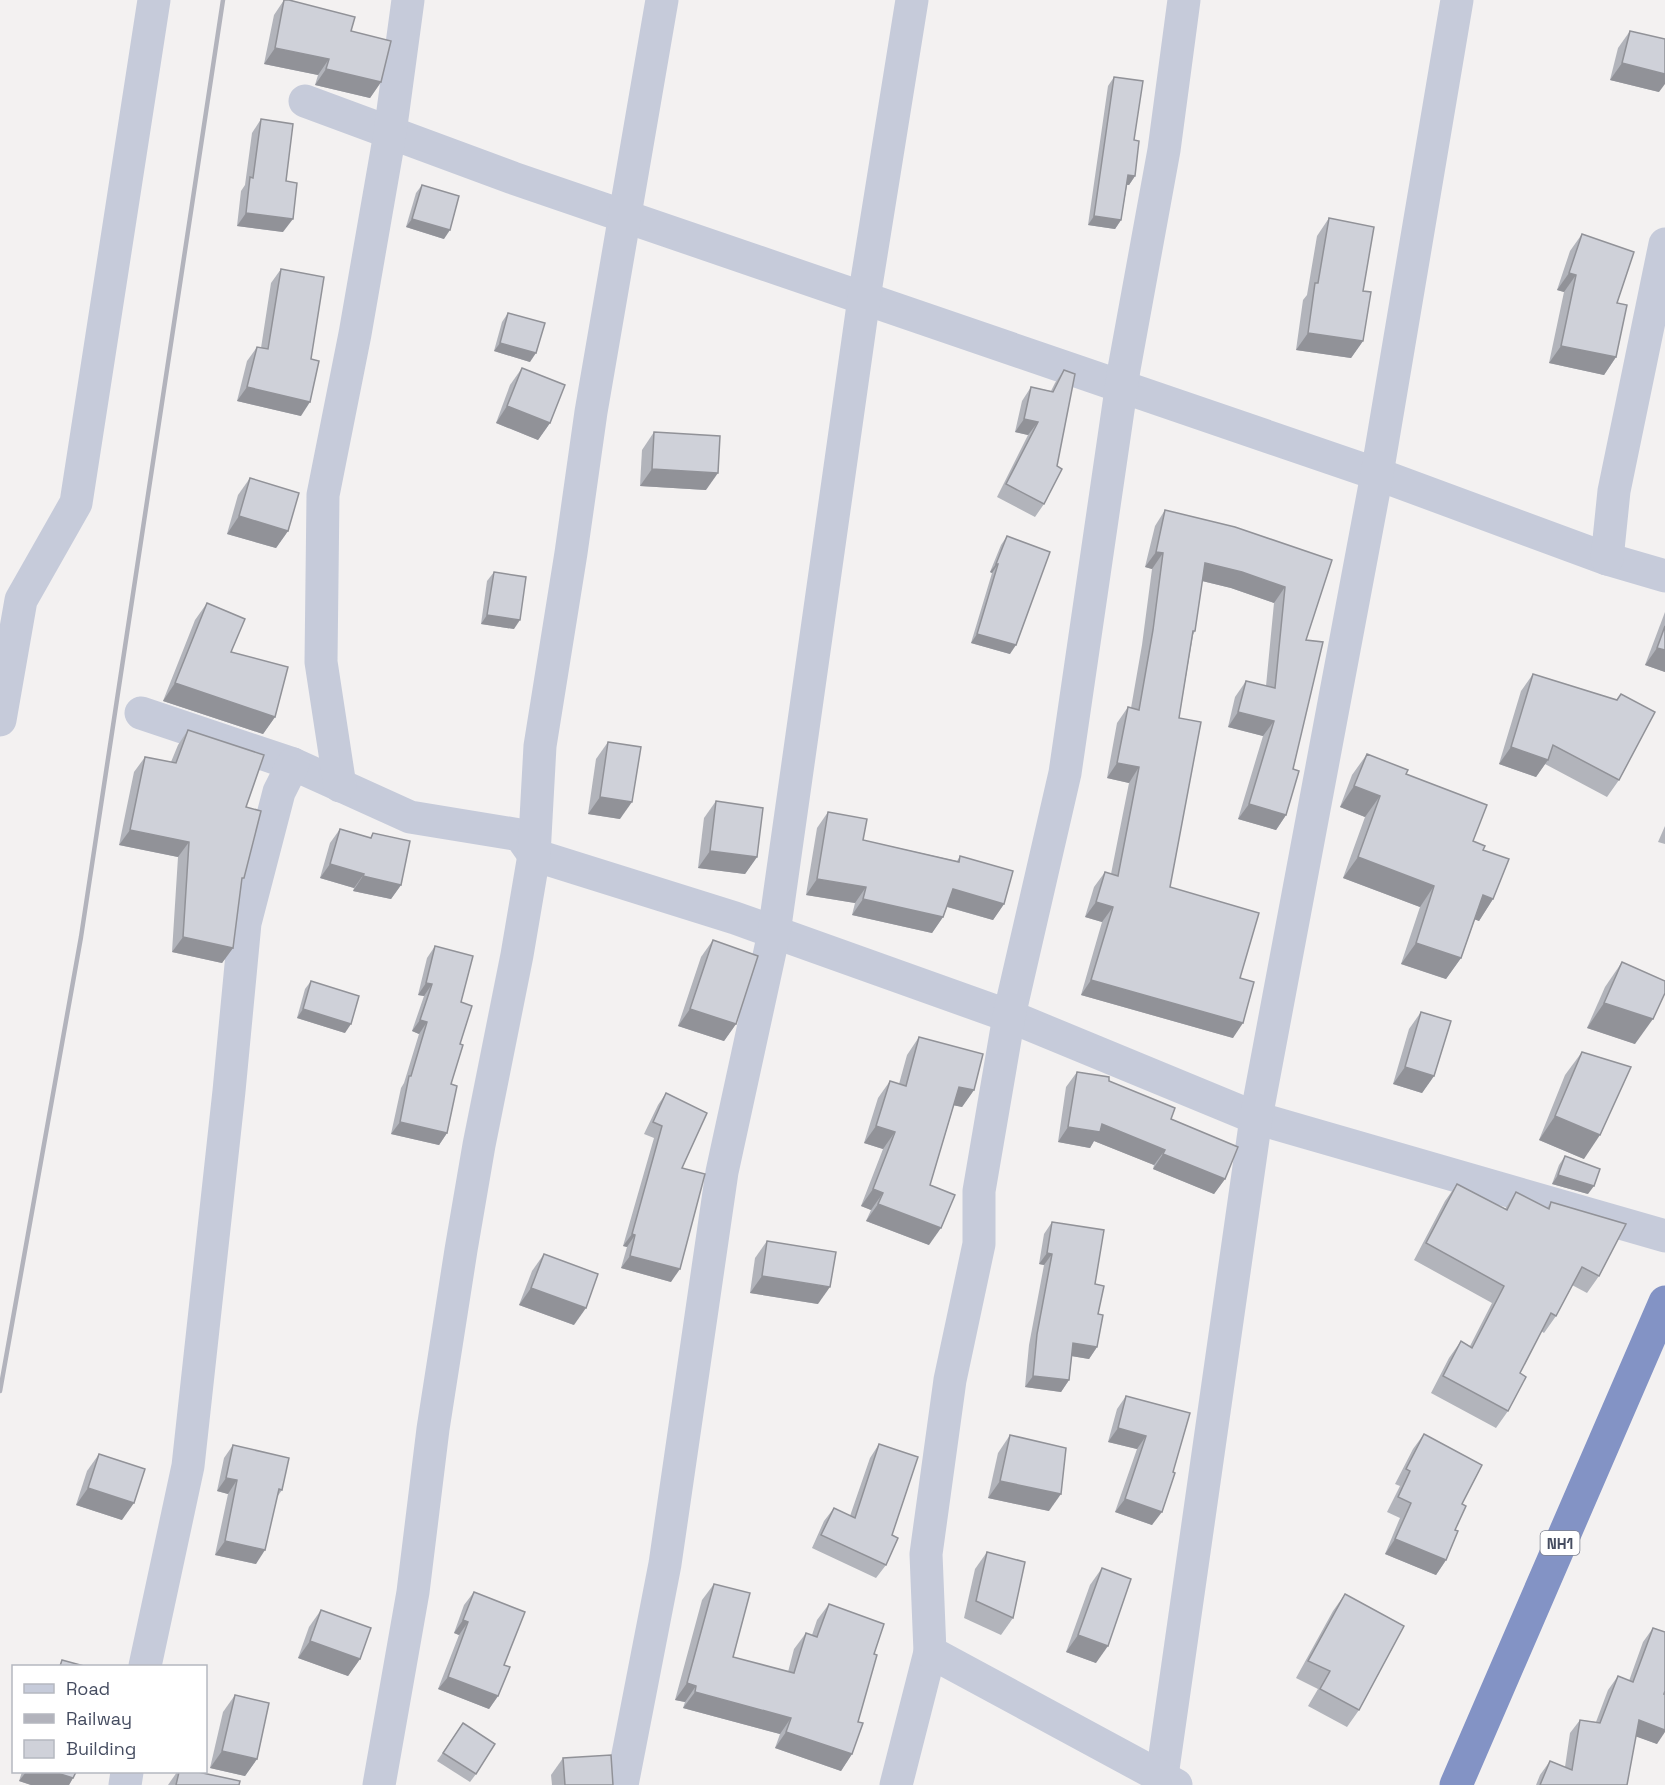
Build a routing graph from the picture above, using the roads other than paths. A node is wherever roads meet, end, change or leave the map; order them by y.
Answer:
1 (154, 0) edge
2 (408, 0) edge
3 (662, 0) edge
4 (912, 0) edge
5 (1184, 0) edge
6 (1457, 0) edge
7 (305, 101) dead end
8 (390, 133) junction
9 (624, 216) junction
10 (1665, 244) edge
11 (864, 298) junction
12 (1122, 387) junction
13 (1377, 474) junction
14 (1606, 559) junction
15 (1665, 576) edge
16 (141, 713) dead end
17 (0, 720) edge
18 (293, 764) junction
19 (340, 786) junction
20 (534, 855) junction
21 (774, 933) junction
22 (1009, 1016) junction
23 (1256, 1118) junction
24 (1665, 1236) edge
25 (1665, 1302) edge
26 (930, 1652) junction
27 (145, 1665) edge
28 (1169, 1780) edge
29 (379, 1785) edge
30 (622, 1785) edge
31 (896, 1785) edge
32 (1456, 1785) edge

1 - 17 street
2 - 8 street
3 - 9 street
4 - 11 street
5 - 12 street
6 - 13 street
7 - 8 street
8 - 9 street
8 - 19 street
9 - 11 street
9 - 20 street
10 - 14 street
11 - 12 street
11 - 21 street
12 - 13 street
12 - 22 street
13 - 14 street
13 - 23 street
14 - 15 street
16 - 18 street
18 - 19 street
18 - 27 street
19 - 20 street
20 - 21 street
20 - 29 street
21 - 22 street
21 - 30 street
22 - 23 street
22 - 26 street
23 - 24 street
23 - 28 street
25 - 32 highway, NH1
26 - 28 street
26 - 31 street

